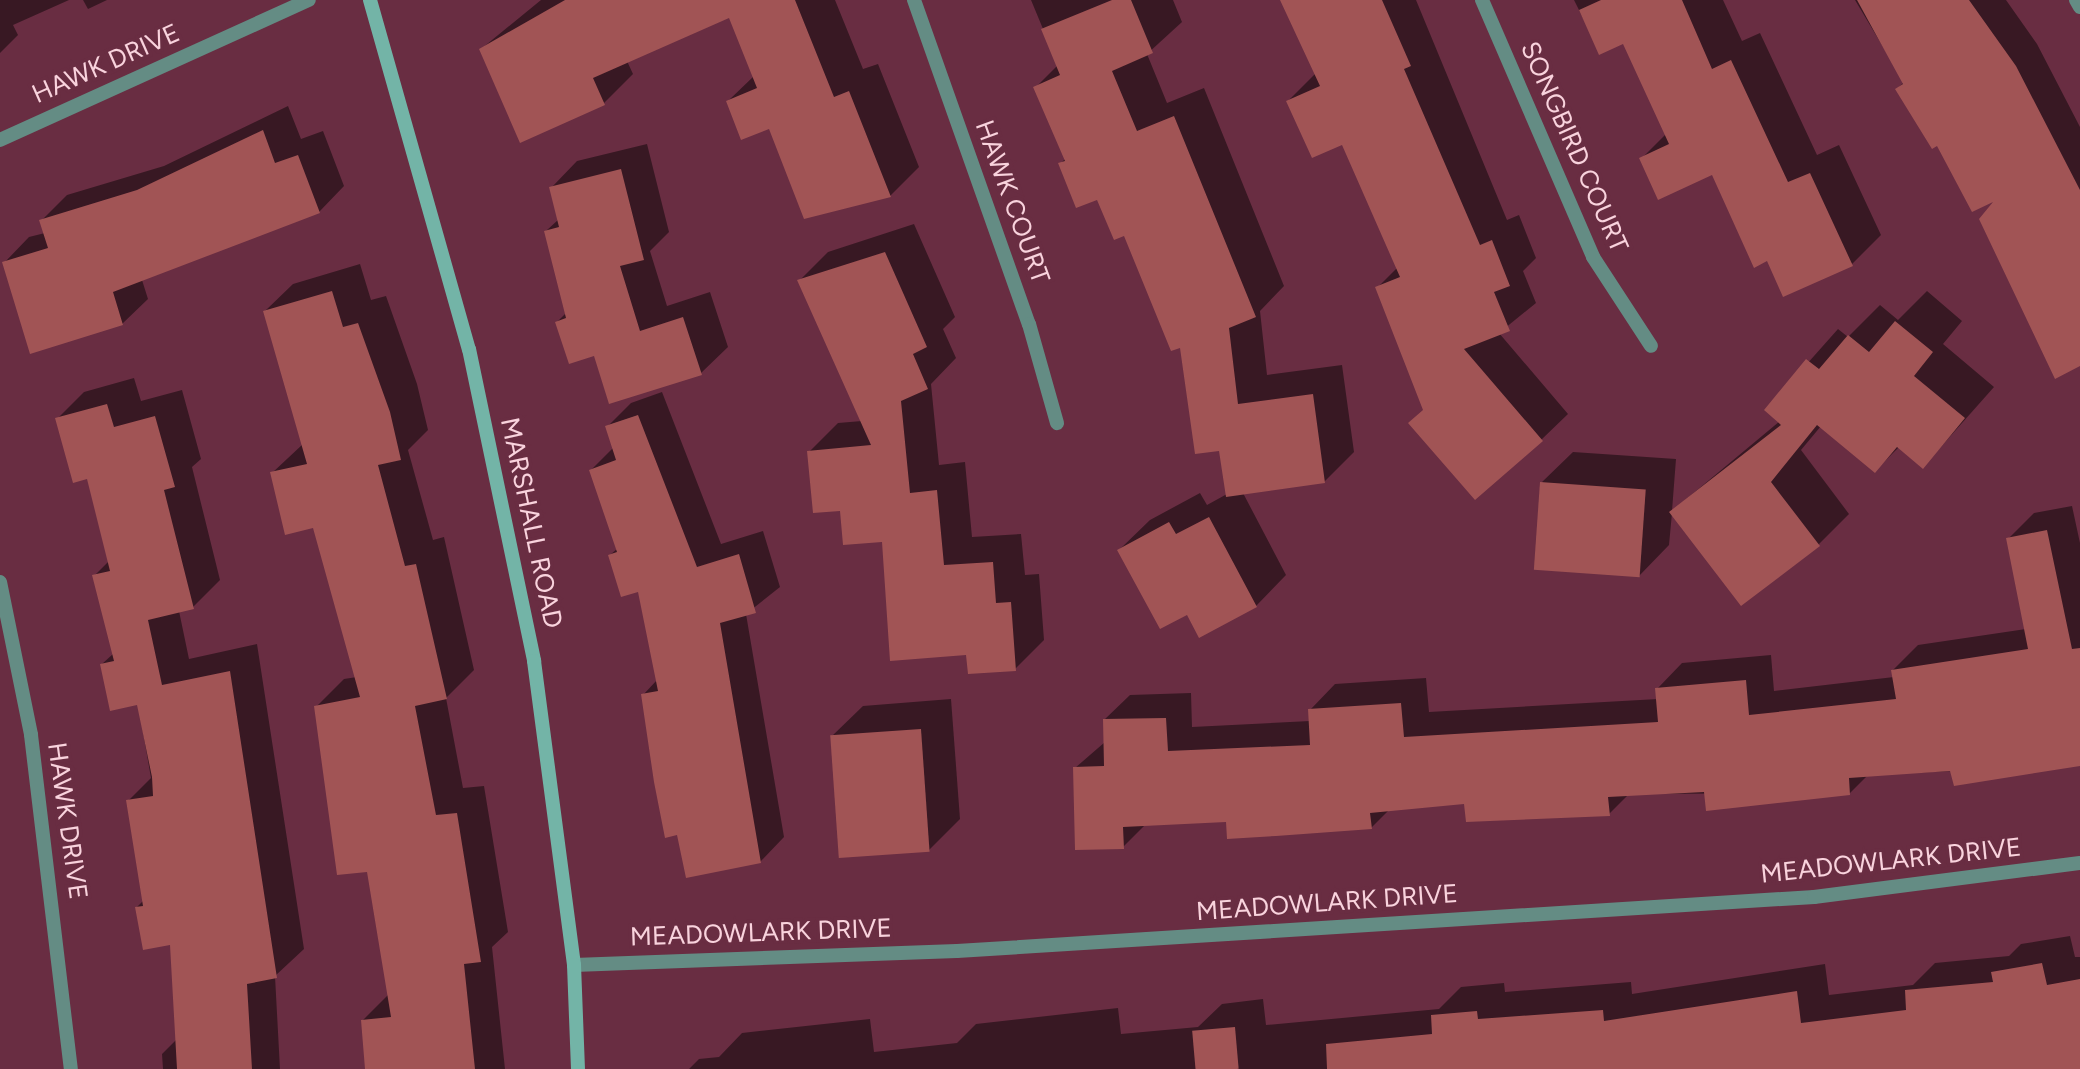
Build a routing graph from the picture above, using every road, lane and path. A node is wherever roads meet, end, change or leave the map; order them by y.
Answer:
1 (309, 0) edge
2 (370, 0) edge
3 (914, 0) edge
4 (1482, 0) edge
5 (2076, 0) edge
6 (2080, 7) edge
7 (0, 140) edge
8 (1651, 346) dead end
9 (1057, 423) dead end
10 (0, 582) edge
11 (2080, 863) edge
12 (574, 965) junction
13 (71, 1069) edge
14 (578, 1069) edge

1 - 7 street, HAWK DRIVE
2 - 12 street, MARSHALL ROAD
3 - 9 street, HAWK COURT
4 - 8 street, SONGBIRD COURT
5 - 6 street
10 - 13 street, HAWK DRIVE
11 - 12 street, MEADOWLARK DRIVE
12 - 14 street, MARSHALL ROAD

